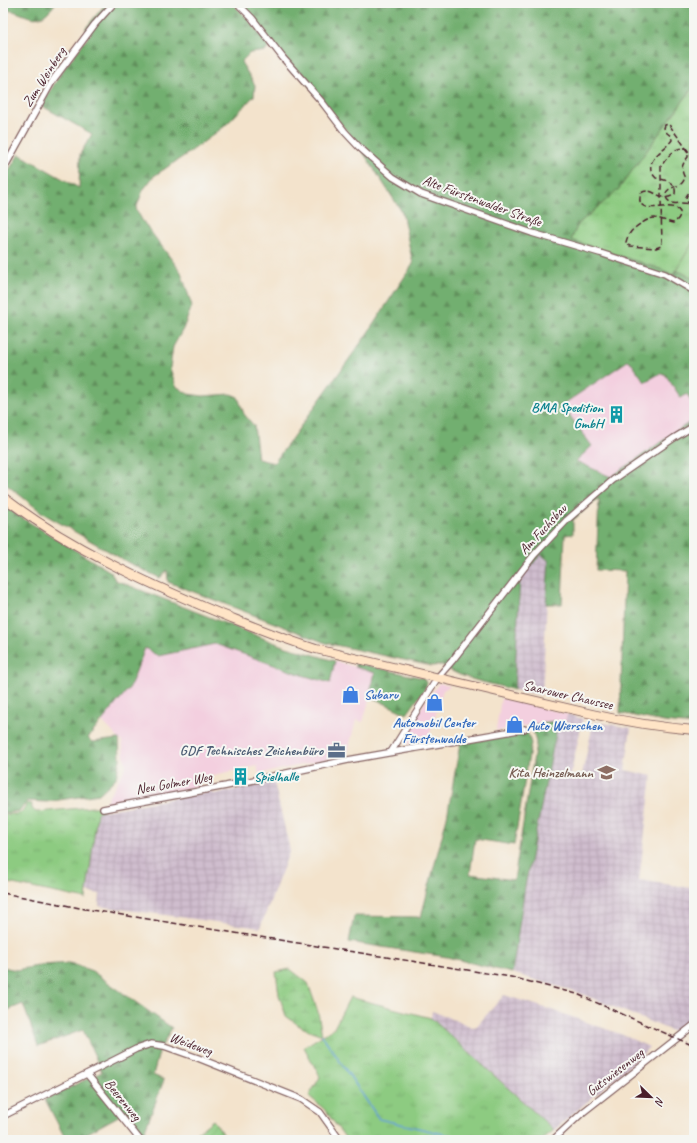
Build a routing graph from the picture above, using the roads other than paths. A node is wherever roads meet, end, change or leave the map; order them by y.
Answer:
1 (114, 3) edge
2 (237, 3) edge
3 (3, 170) edge
4 (694, 291) edge
5 (694, 426) edge
6 (3, 497) edge
7 (438, 677) junction
8 (524, 729) dead end
9 (694, 730) edge
10 (391, 752) junction
11 (103, 809) dead end
12 (694, 1025) edge
13 (87, 1074) junction
14 (3, 1116) edge
15 (140, 1140) edge
16 (340, 1140) edge
17 (553, 1140) edge

1 - 3 street, Zum Weinberg
2 - 4 street, Alte Fürstenwalder Straße
5 - 7 street, Am Fuchsbau
6 - 7 main road, Saarower Chaussee
7 - 9 main road, Saarower Chaussee
7 - 10 street
8 - 10 street, Neu Golmer Weg
10 - 11 street, Neu Golmer Weg
12 - 17 street, Gutswiesenweg
13 - 14 street, Weideweg
13 - 15 street, Beerenweg
13 - 16 street, Weideweg

